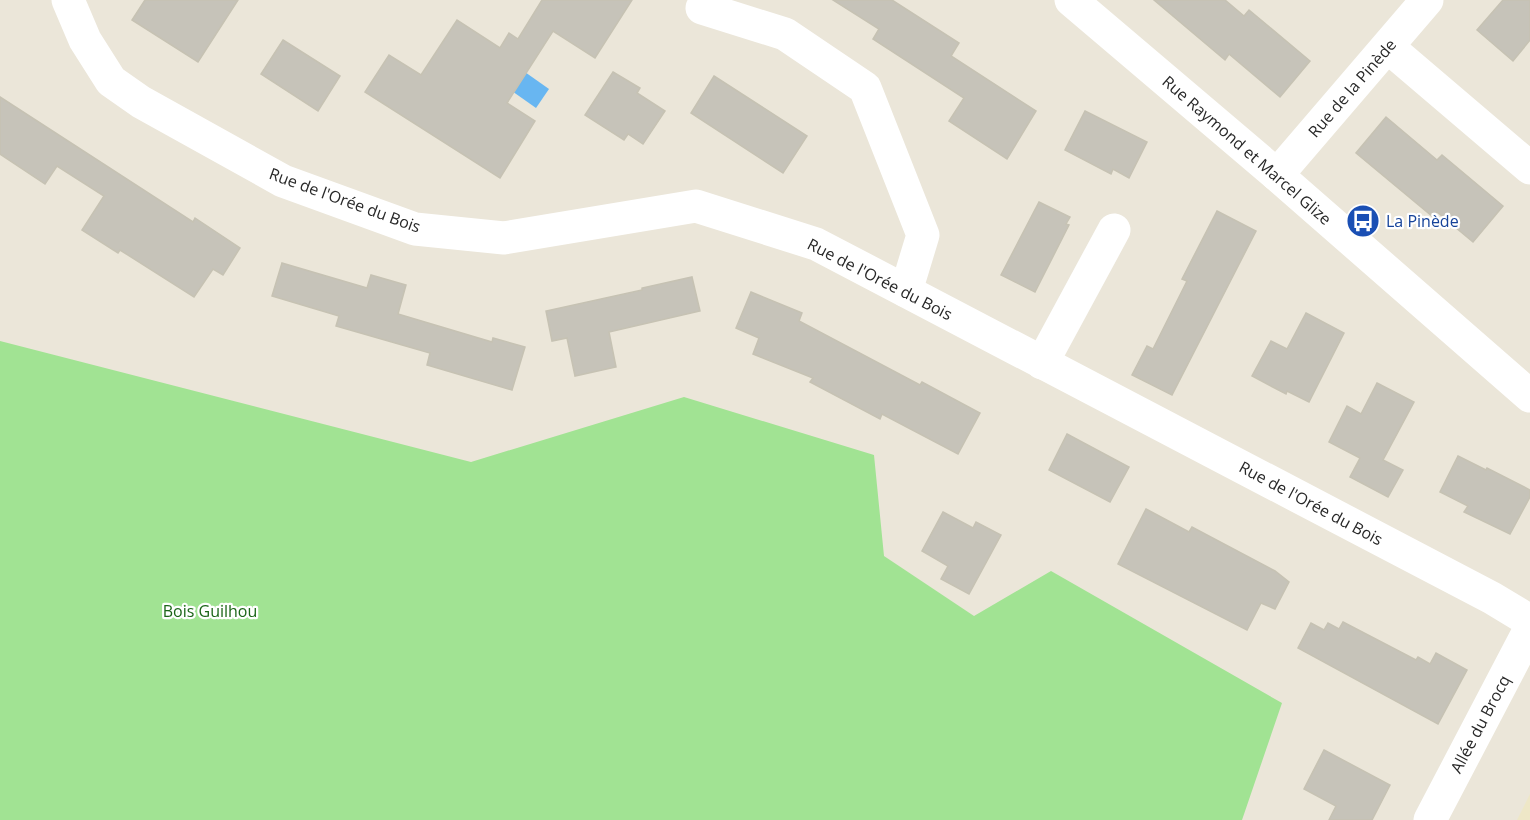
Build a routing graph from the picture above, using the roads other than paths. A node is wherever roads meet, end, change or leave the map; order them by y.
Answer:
1 (68, 0) edge
2 (1071, 0) edge
3 (1427, 0) edge
4 (702, 8) dead end
5 (1388, 47) junction
6 (1530, 168) edge
7 (1277, 175) junction
8 (1114, 230) dead end
9 (906, 291) junction
10 (1042, 363) junction
11 (1530, 396) edge
12 (1530, 621) edge
13 (1530, 629) edge
14 (1430, 820) edge

1 - 9 street, Rue de l'Orée du Bois
2 - 7 street, Rue Raymond et Marcel Glize
3 - 5 street, Rue de la Pinède
4 - 9 street
5 - 6 street
5 - 7 street, Rue de la Pinède
7 - 11 street, Rue Raymond et Marcel Glize
8 - 10 street
9 - 10 street, Rue de l'Orée du Bois
10 - 12 street, Rue de l'Orée du Bois
13 - 14 street, Allée du Brocq

